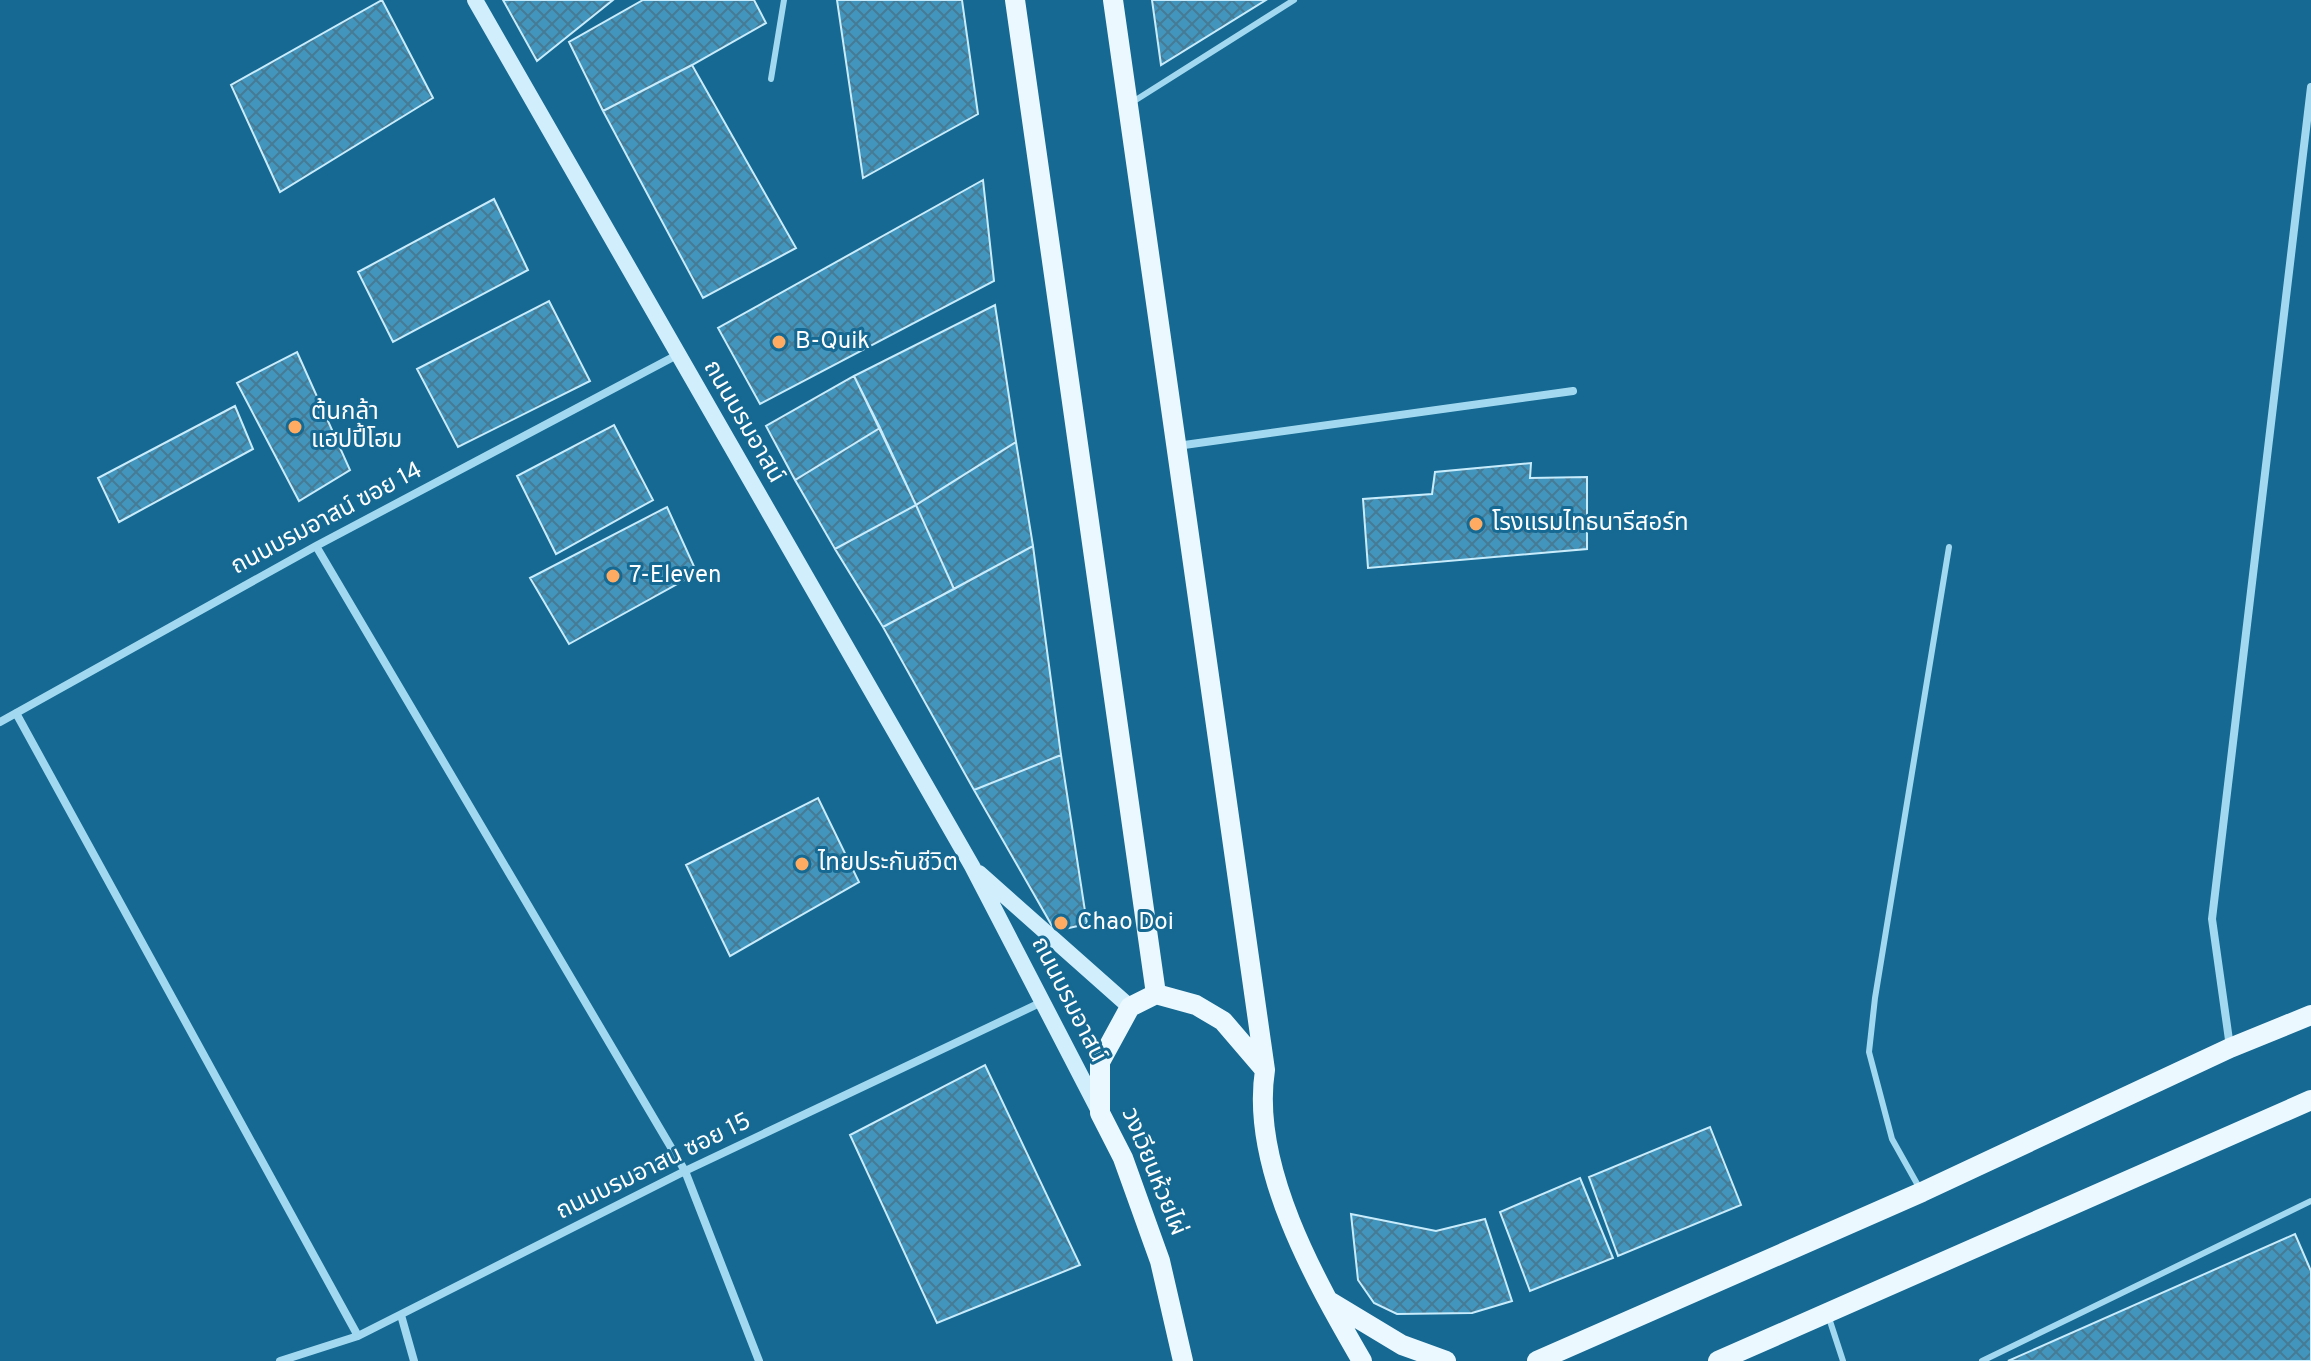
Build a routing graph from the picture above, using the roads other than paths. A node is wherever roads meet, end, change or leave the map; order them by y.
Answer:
1 (475, 0) edge
2 (784, 0) edge
3 (1015, 0) edge
4 (1113, 0) edge
5 (1294, 0) edge
6 (771, 79) dead end
7 (2311, 87) edge
8 (1128, 104) junction
9 (677, 355) junction
10 (1573, 391) dead end
11 (1176, 446) junction
12 (316, 546) junction
13 (1949, 547) dead end
14 (16, 713) junction
15 (0, 722) edge
16 (972, 866) junction
17 (1156, 994) junction
18 (1043, 1002) junction
19 (1130, 1007) junction
20 (2311, 1015) edge
21 (2230, 1048) junction
22 (1265, 1070) junction
23 (2311, 1100) edge
24 (1100, 1113) junction
25 (685, 1171) junction
26 (1922, 1192) junction
27 (2311, 1201) edge
28 (1326, 1299) junction
29 (1827, 1311) junction
30 (401, 1315) junction
31 (358, 1336) junction
32 (280, 1361) edge
33 (414, 1361) edge
34 (759, 1361) edge
35 (1183, 1361) edge
36 (1362, 1361) edge
37 (1446, 1361) edge
38 (1537, 1361) edge
39 (1718, 1361) edge
40 (1843, 1361) edge
41 (1982, 1361) edge

1 - 9 main road, ถนนบรมอาสน์
2 - 6 lane
3 - 17 main road
4 - 8 main road
5 - 8 lane
7 - 21 street
8 - 11 main road
9 - 12 street, ถนนบรมอาสน์ ฃอย 14
9 - 16 main road, ถนนบรมอาสน์
10 - 11 street
11 - 22 main road
12 - 14 street, ถนนบรมอาสน์ ฃอย 14
12 - 25 street
13 - 26 lane
14 - 15 street, ถนนบรมอาสน์ ฃอย 14
14 - 31 street
16 - 18 main road, ถนนบรมอาสน์
16 - 19 main road, ถนนบรมอาสน์
17 - 19 main road
17 - 22 main road
18 - 24 main road, ถนนบรมอาสน์
18 - 25 street, ถนนบรมอาสน ซอย 15
19 - 24 main road, วงเวียนห้วยไผ่
20 - 21 main road
21 - 26 main road
22 - 28 main road
23 - 29 main road
24 - 35 main road, วงเวียนห้วยไผ่
25 - 30 street, ถนนบรมอาสน ซอย 15
25 - 34 street
26 - 38 main road
27 - 41 lane
28 - 36 main road
28 - 37 main road
29 - 39 main road
29 - 40 lane
30 - 31 street, ถนนบรมอาสน ซอย 15
30 - 33 street
31 - 32 street, ถนนบรมอาสน ซอย 15

